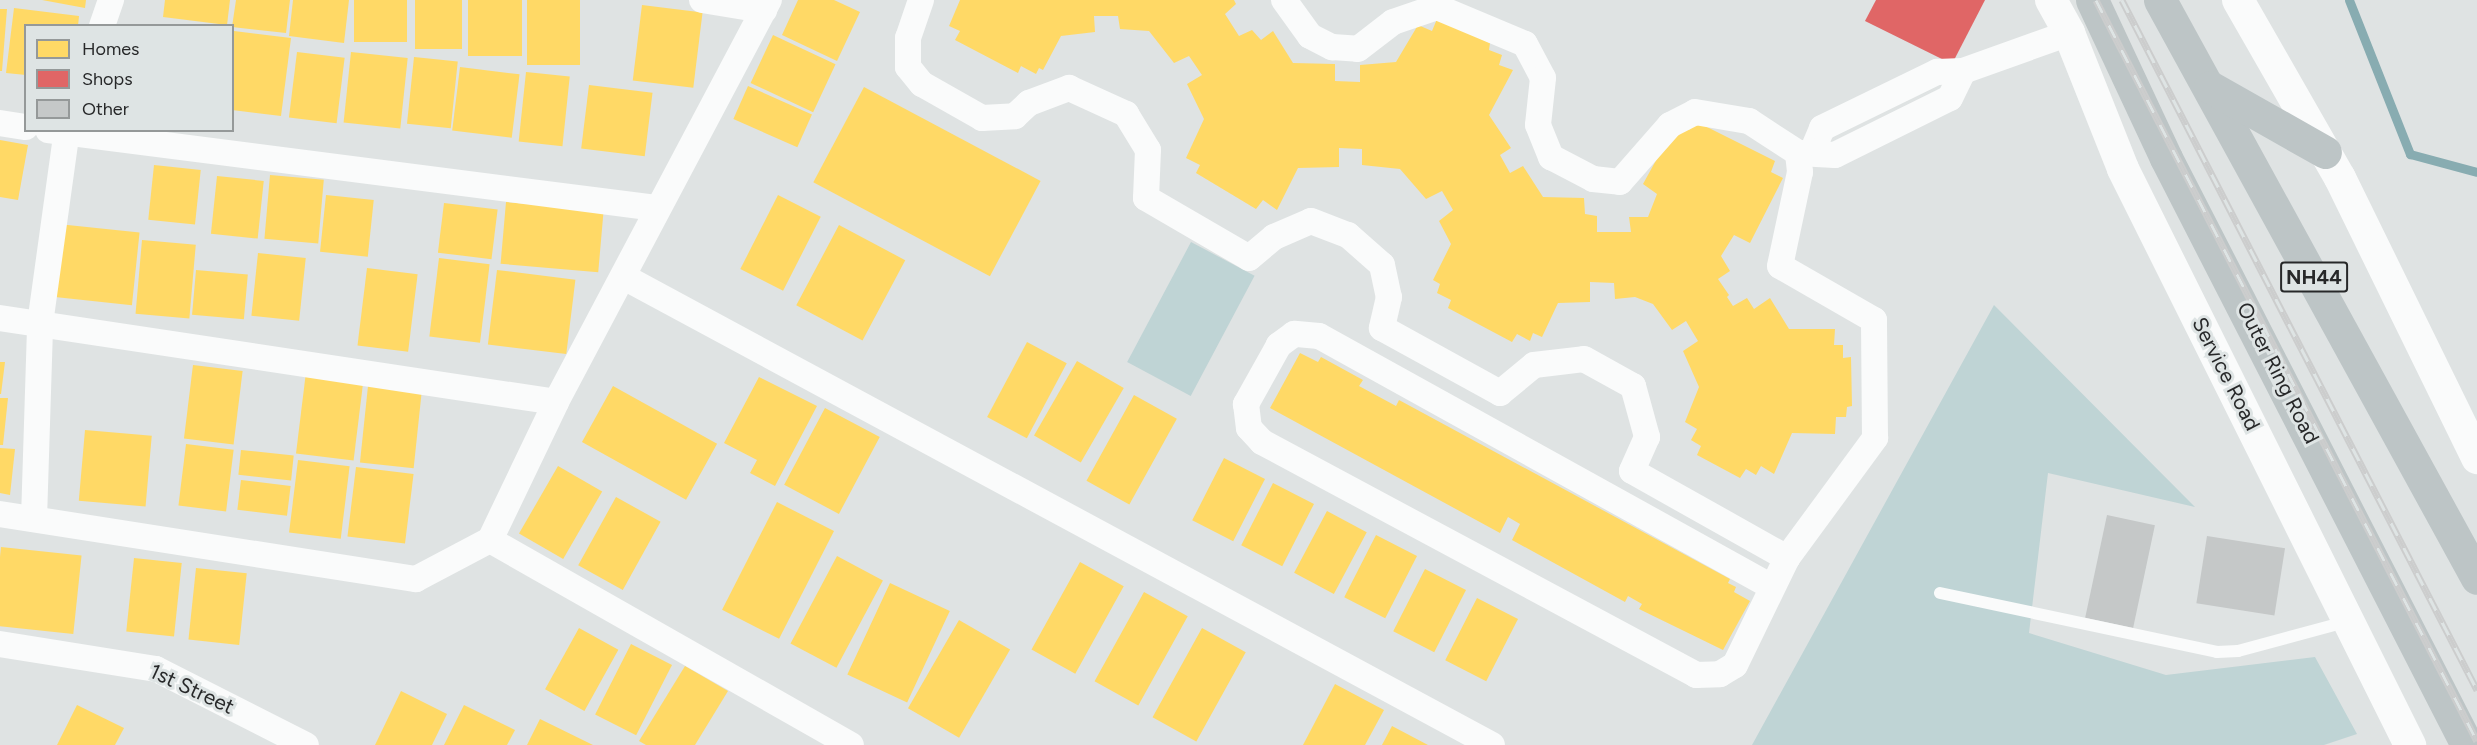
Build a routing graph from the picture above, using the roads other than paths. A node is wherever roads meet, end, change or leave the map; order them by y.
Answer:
1 (111, 0) edge
2 (702, 0) edge
3 (921, 0) edge
4 (1284, 0) edge
5 (2051, 0) edge
6 (2092, 0) edge
7 (2160, 0) edge
8 (2238, 0) edge
9 (767, 5) edge
10 (103, 24) edge
11 (2069, 33) junction
12 (2210, 87) junction
13 (0, 123) edge
14 (24, 127) edge
15 (61, 132) edge
16 (69, 132) edge
17 (1805, 152) junction
18 (2325, 152) junction
19 (656, 208) junction
20 (624, 277) junction
21 (0, 318) edge
22 (40, 324) junction
23 (1440, 360) junction
24 (1424, 394) junction
25 (556, 402) junction
26 (2477, 458) edge
27 (0, 514) edge
28 (34, 519) junction
29 (490, 540) junction
30 (1787, 558) junction
31 (2477, 578) edge
32 (1772, 587) junction
33 (1940, 593) dead end
34 (2350, 621) junction
35 (0, 644) edge
36 (2406, 744) edge
37 (306, 745) edge
38 (851, 745) edge
39 (1492, 745) edge
40 (2467, 745) edge

1 - 10 street
2 - 9 street
3 - 23 street
4 - 17 street
5 - 11 street, Service Road
6 - 40 highway, Outer Ring Road
7 - 12 highway, NH44
8 - 18 street
9 - 19 street
11 - 17 street
11 - 34 street, Service Road
12 - 18 highway
12 - 31 highway, NH44
13 - 14 street
15 - 22 street
16 - 19 street
17 - 30 street
18 - 26 street
19 - 20 street
20 - 25 street
20 - 39 street
21 - 22 street
22 - 25 street
22 - 28 street
23 - 24 street
23 - 30 street
24 - 32 street
24 - 32 street
25 - 29 street
27 - 28 street
28 - 29 street
29 - 38 street
30 - 32 street
33 - 34 lane
34 - 36 street, Service Road
35 - 37 street, 1st Street

